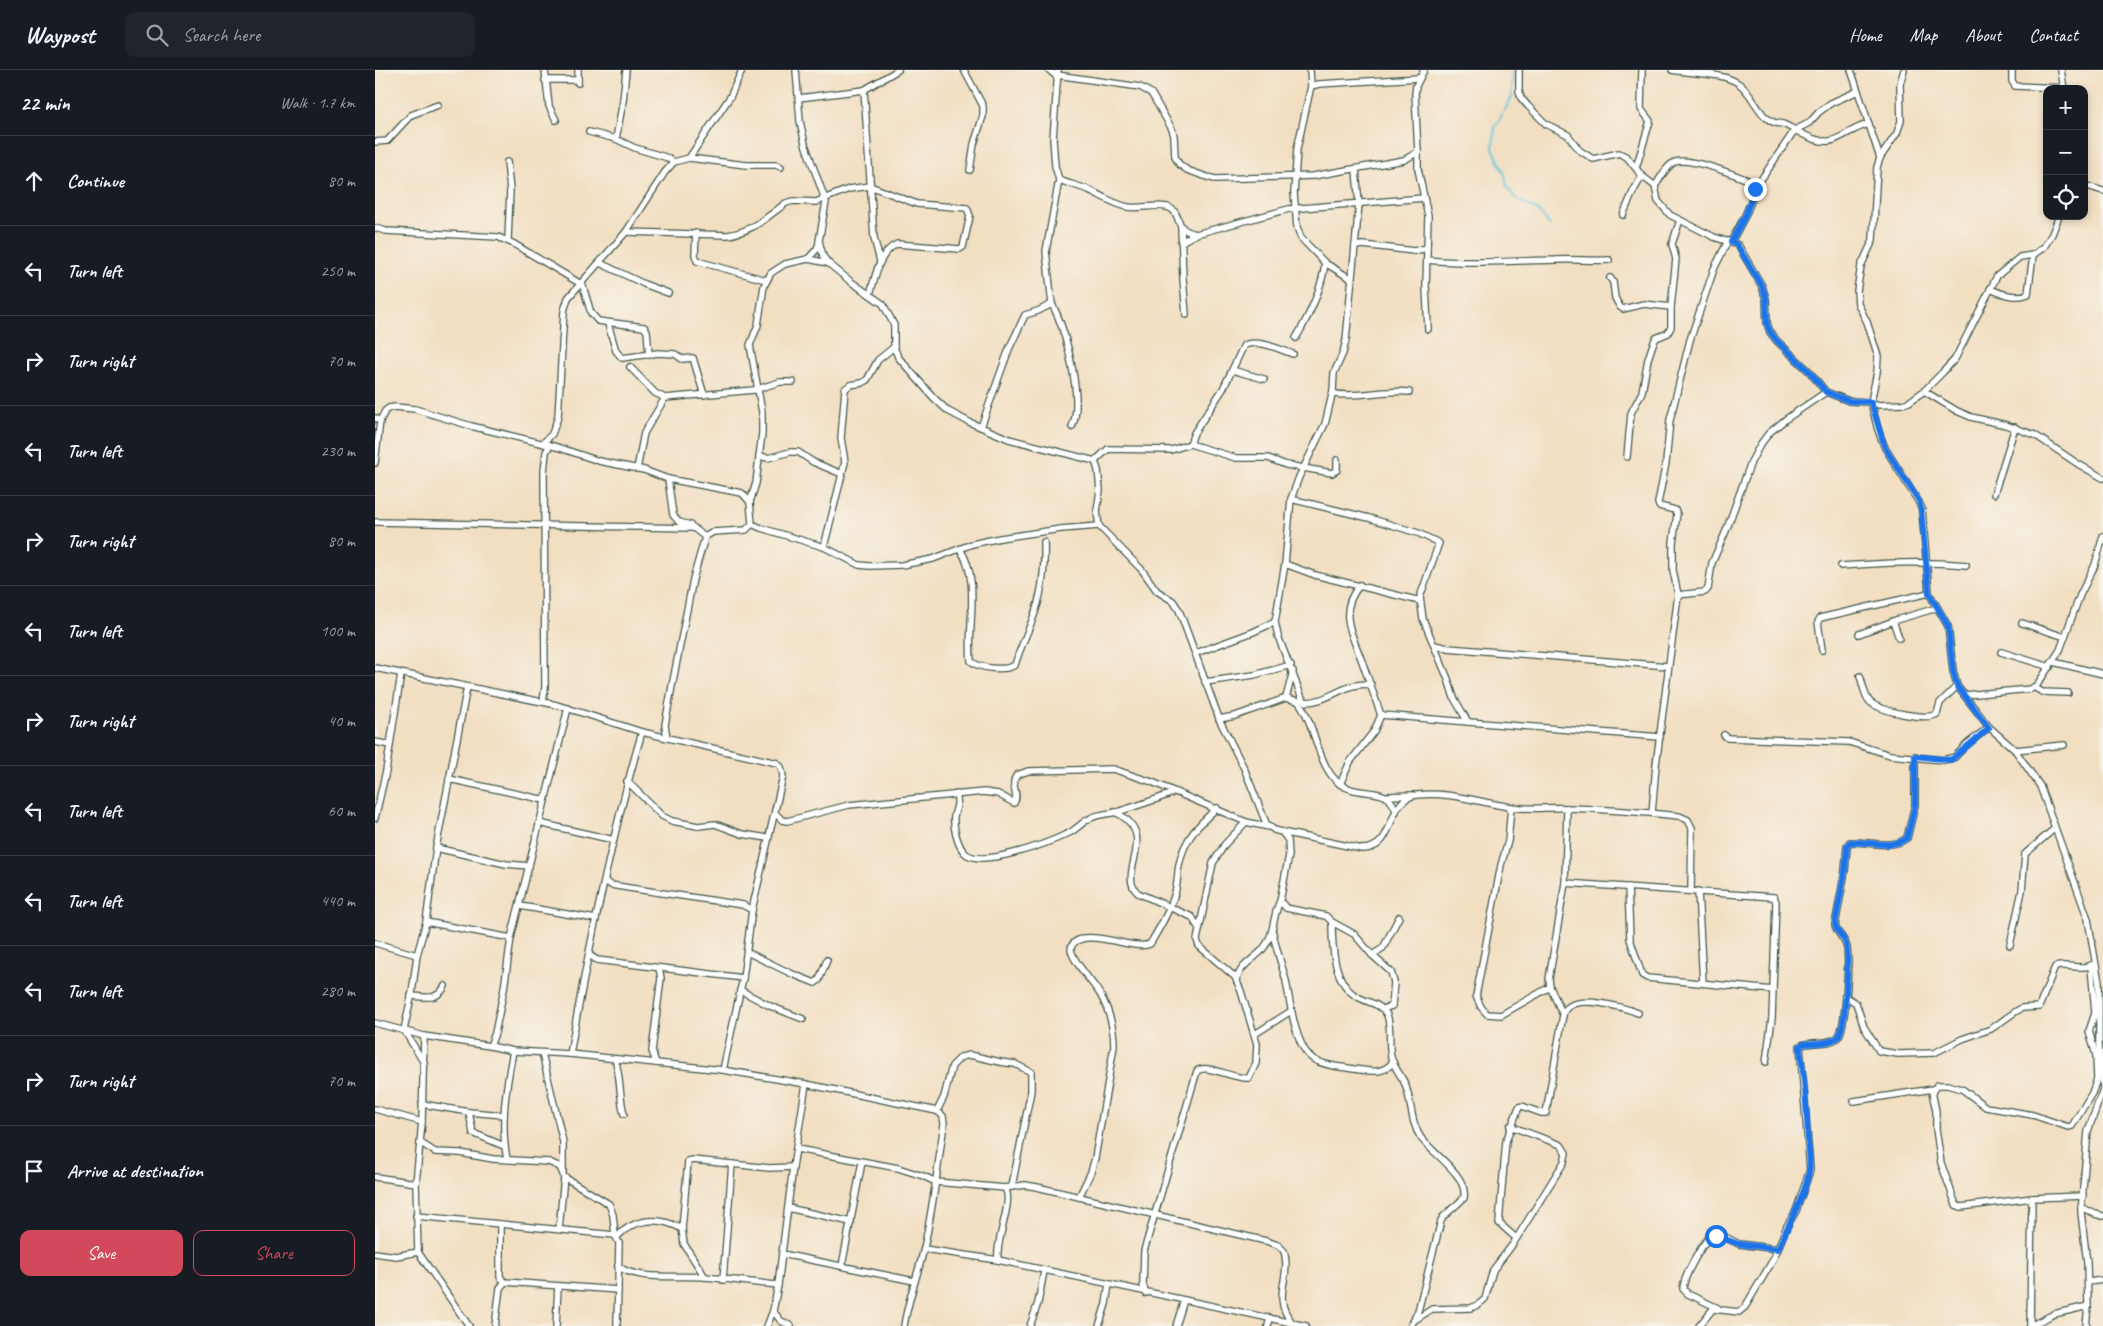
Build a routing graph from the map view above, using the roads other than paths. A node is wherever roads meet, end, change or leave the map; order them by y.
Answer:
1 (545, 70) edge
2 (578, 70) edge
3 (626, 70) edge
4 (742, 70) edge
5 (795, 70) edge
6 (898, 70) edge
7 (964, 70) edge
8 (1049, 70) edge
9 (1311, 70) edge
10 (1424, 70) edge
11 (1519, 70) edge
12 (1643, 70) edge
13 (1672, 70) edge
14 (1851, 70) edge
15 (1904, 70) edge
16 (2011, 70) edge
17 (2061, 70) edge
18 (1057, 74) edge
19 (1419, 78) junction
20 (545, 80) junction
21 (2064, 85) edge
22 (1311, 86) junction
23 (2043, 87) edge
24 (864, 90) junction
25 (1858, 91) junction
26 (799, 98) junction
27 (438, 105) dead end
28 (556, 120) dead end
29 (1869, 124) junction
30 (1795, 130) junction
31 (589, 132) dead end
32 (616, 139) junction
33 (375, 142) edge
34 (1418, 152) junction
35 (689, 158) junction
36 (1879, 158) junction
37 (507, 162) dead end
38 (674, 162) junction
39 (781, 167) dead end
40 (1636, 168) junction
41 (970, 170) dead end
42 (1356, 170) junction
43 (1643, 176) junction
44 (1295, 178) junction
45 (1059, 180) junction
46 (1757, 184) junction
47 (871, 186) junction
48 (1655, 186) junction
49 (2088, 186) edge
50 (2103, 190) edge
51 (825, 198) junction
52 (1424, 198) junction
53 (1359, 204) junction
54 (1296, 208) junction
55 (1623, 215) dead end
56 (1680, 220) junction
57 (2057, 220) edge
58 (375, 228) edge
59 (1181, 228) junction
60 (626, 232) junction
61 (696, 233) junction
62 (1196, 234) junction
63 (508, 240) junction
64 (819, 241) junction
65 (1730, 241) junction
66 (1181, 242) junction
67 (1355, 246) junction
68 (1427, 248) junction
69 (2033, 255) junction
70 (808, 259) junction
71 (880, 260) junction
72 (1427, 260) junction
73 (1609, 260) dead end
74 (600, 263) junction
75 (828, 263) junction
76 (1325, 263) junction
77 (1350, 278) junction
78 (1610, 278) dead end
79 (766, 280) junction
80 (581, 283) junction
81 (1990, 289) junction
82 (668, 293) dead end
83 (870, 294) junction
84 (1052, 304) junction
85 (1671, 306) junction
86 (1186, 315) dead end
87 (608, 324) junction
88 (1428, 329) dead end
89 (1296, 338) dead end
90 (894, 348) junction
91 (1293, 354) dead end
92 (649, 355) junction
93 (630, 367) dead end
94 (1232, 370) junction
95 (1264, 379) dead end
96 (793, 382) dead end
97 (759, 388) junction
98 (1333, 391) junction
99 (1924, 391) junction
100 (1409, 392) dead end
101 (1826, 392) junction
102 (704, 395) junction
103 (665, 398) junction
104 (1871, 402) junction
105 (378, 419) edge
106 (981, 426) junction
107 (1072, 427) dead end
108 (2015, 427) junction
109 (553, 434) junction
110 (543, 443) junction
111 (1190, 444) junction
112 (553, 446) junction
113 (759, 456) junction
114 (1627, 456) dead end
115 (1337, 460) dead end
116 (1095, 461) junction
117 (375, 462) edge
118 (1303, 467) junction
119 (637, 469) junction
120 (843, 474) junction
121 (2103, 478) edge
122 (668, 479) junction
123 (1994, 494) dead end
124 (1291, 499) junction
125 (750, 502) junction
126 (375, 522) edge
127 (752, 524) junction
128 (545, 525) junction
129 (1099, 526) junction
130 (694, 528) junction
131 (2103, 536) edge
132 (705, 537) junction
133 (1044, 542) dead end
134 (824, 548) junction
135 (960, 549) junction
136 (1926, 562) junction
137 (1285, 564) junction
138 (1966, 565) dead end
139 (1841, 566) dead end
140 (1360, 586) junction
141 (1929, 593) junction
142 (1678, 595) junction
143 (1421, 601) junction
144 (1937, 608) junction
145 (1275, 622) junction
146 (1893, 622) junction
147 (2023, 623) dead end
148 (1859, 634) dead end
149 (2065, 637) junction
150 (1899, 638) dead end
151 (1434, 645) junction
152 (1822, 650) dead end
153 (2001, 652) dead end
154 (1196, 653) junction
155 (2051, 664) junction
156 (1668, 666) junction
157 (375, 668) edge
158 (1292, 668) junction
159 (401, 674) junction
160 (2103, 674) edge
161 (1860, 676) dead end
162 (1205, 682) junction
163 (1371, 685) junction
164 (1957, 686) junction
165 (467, 687) junction
166 (2034, 687) junction
167 (2068, 693) dead end
168 (1965, 695) junction
169 (1286, 698) junction
170 (543, 702) junction
171 (568, 708) junction
172 (1381, 715) junction
173 (1219, 720) junction
174 (1468, 722) junction
175 (1989, 728) junction
176 (642, 732) junction
177 (1724, 735) dead end
178 (1660, 737) junction
179 (667, 738) junction
180 (375, 742) edge
181 (390, 745) junction
182 (2064, 745) dead end
183 (2015, 750) junction
184 (1915, 756) junction
185 (449, 779) junction
186 (627, 781) junction
187 (1340, 784) junction
188 (1175, 792) junction
189 (956, 794) junction
190 (1416, 795) junction
191 (1388, 796) junction
192 (545, 800) junction
193 (1511, 807) junction
194 (1217, 808) junction
195 (1567, 808) junction
196 (1396, 811) junction
197 (1115, 812) junction
198 (775, 813) junction
199 (1652, 813) junction
200 (375, 818) edge
201 (1246, 822) junction
202 (539, 823) junction
203 (1272, 828) junction
204 (2054, 829) junction
205 (1282, 832) junction
206 (768, 838) junction
207 (614, 840) junction
208 (437, 848) junction
209 (529, 866) junction
210 (605, 881) junction
211 (1565, 883) junction
212 (1628, 887) junction
213 (1695, 890) junction
214 (1280, 901) junction
215 (520, 906) junction
216 (1170, 907) junction
217 (752, 910) junction
218 (1202, 912) junction
219 (1192, 917) junction
220 (1399, 917) dead end
221 (595, 919) junction
222 (426, 922) junction
223 (1332, 922) junction
224 (1198, 927) junction
225 (1273, 933) junction
226 (511, 938) junction
227 (375, 943) edge
228 (2010, 945) dead end
229 (747, 952) junction
230 (417, 955) junction
231 (589, 955) junction
232 (1372, 955) junction
233 (827, 960) dead end
234 (2093, 965) junction
235 (659, 968) junction
236 (743, 978) junction
237 (1237, 981) junction
238 (1703, 982) junction
239 (445, 986) dead end
240 (1550, 987) junction
241 (740, 990) junction
242 (1773, 990) junction
243 (411, 996) junction
244 (1845, 996) junction
245 (1383, 1009) junction
246 (1291, 1011) junction
247 (1638, 1012) dead end
248 (1563, 1015) junction
249 (803, 1019) dead end
250 (375, 1023) edge
251 (404, 1030) junction
252 (1255, 1034) junction
253 (425, 1036) junction
254 (490, 1046) junction
255 (513, 1051) junction
256 (542, 1053) junction
257 (570, 1054) junction
258 (615, 1059) junction
259 (1393, 1062) junction
260 (1766, 1062) dead end
261 (424, 1063) junction
262 (656, 1063) junction
263 (723, 1070) junction
264 (807, 1084) junction
265 (1933, 1089) junction
266 (1854, 1101) dead end
267 (422, 1104) junction
268 (2101, 1107) edge
269 (375, 1109) edge
270 (469, 1112) junction
271 (937, 1112) junction
272 (624, 1114) dead end
273 (504, 1115) junction
274 (422, 1122) junction
275 (1510, 1126) junction
276 (421, 1143) junction
277 (504, 1146) junction
278 (797, 1149) junction
279 (507, 1160) junction
280 (564, 1160) junction
281 (863, 1162) junction
282 (556, 1164) junction
283 (733, 1164) junction
284 (793, 1167) junction
285 (564, 1175) junction
286 (375, 1177) edge
287 (936, 1182) junction
288 (416, 1183) junction
289 (1012, 1186) junction
290 (1005, 1188) junction
291 (2083, 1196) junction
292 (1079, 1197) junction
293 (2032, 1198) junction
294 (2081, 1207) junction
295 (788, 1208) junction
296 (1154, 1215) junction
297 (416, 1216) junction
298 (2103, 1216) edge
299 (851, 1222) junction
300 (499, 1224) junction
301 (559, 1229) junction
302 (682, 1229) junction
303 (616, 1236) junction
304 (1516, 1238) junction
305 (924, 1249) junction
306 (1778, 1249) junction
307 (418, 1252) junction
308 (375, 1253) edge
309 (782, 1254) junction
310 (998, 1260) junction
311 (618, 1266) junction
312 (842, 1266) junction
313 (1044, 1271) junction
314 (705, 1277) junction
315 (723, 1280) junction
316 (2103, 1280) edge
317 (914, 1281) junction
318 (505, 1282) junction
319 (2088, 1282) junction
320 (1109, 1284) junction
321 (778, 1285) junction
322 (558, 1286) junction
323 (618, 1290) junction
324 (1146, 1292) junction
325 (1184, 1300) junction
326 (2088, 1306) junction
327 (1282, 1308) junction
328 (1718, 1309) junction
329 (773, 1311) junction
330 (1272, 1318) junction
331 (1415, 1320) junction
332 (1291, 1321) junction
333 (469, 1326) edge
334 (495, 1326) edge
335 (556, 1326) edge
336 (617, 1326) edge
337 (767, 1326) edge
338 (791, 1326) edge
339 (904, 1326) edge
340 (1030, 1326) edge
341 (1099, 1326) edge
342 (1176, 1326) edge
343 (1268, 1326) edge
344 (1307, 1326) edge
345 (1411, 1326) edge
346 (1699, 1326) edge
347 (2030, 1326) edge
348 (2086, 1326) edge

1 - 20 street
2 - 20 street
3 - 32 street
4 - 35 street
5 - 26 street
6 - 24 street
7 - 41 street
8 - 18 street
9 - 22 street
10 - 19 street
11 - 40 street
12 - 40 street
13 - 30 street
14 - 25 street
15 - 36 street
16 - 23 street
17 - 21 street
18 - 44 street
18 - 45 street
19 - 22 street
19 - 34 street
20 - 28 street
22 - 44 street
24 - 26 street
24 - 47 street
25 - 29 street
25 - 30 street
26 - 51 street
27 - 33 street
29 - 30 street
29 - 36 street
30 - 46 street
31 - 32 street
32 - 38 street
34 - 42 street
34 - 52 street
35 - 38 street
35 - 39 street
36 - 104 street
37 - 63 street
38 - 60 street
40 - 43 street
42 - 44 street
42 - 53 street
43 - 48 street
43 - 55 street
44 - 54 street
45 - 59 street
45 - 84 street
46 - 48 street
46 - 65 street
47 - 51 street
47 - 71 street
47 - 71 street
48 - 56 street
49 - 50 street
51 - 61 street
51 - 64 street
52 - 53 street
52 - 68 street
53 - 54 street
53 - 67 street
54 - 62 street
54 - 76 street
56 - 65 street
56 - 85 street
57 - 69 street
58 - 63 street
59 - 62 street
59 - 66 street
60 - 61 street
60 - 74 street
61 - 79 street
62 - 66 street
63 - 80 street
64 - 70 street
64 - 75 street
65 - 101 street
65 - 142 street
66 - 86 street
67 - 68 street
67 - 77 street
68 - 72 street
69 - 81 street
69 - 81 street
70 - 75 street
70 - 79 street
71 - 83 street
72 - 73 street
72 - 88 street
74 - 80 street
74 - 82 street
75 - 83 street
76 - 77 street
76 - 89 street
77 - 98 street
78 - 85 street
79 - 97 street
80 - 87 street
80 - 109 street
81 - 99 street
83 - 90 street
84 - 106 street
84 - 107 street
85 - 114 street
87 - 92 street
87 - 92 street
90 - 106 street
90 - 120 street
91 - 94 street
92 - 102 street
93 - 103 street
94 - 95 street
94 - 111 street
96 - 97 street
97 - 102 street
97 - 113 street
98 - 100 street
98 - 118 street
99 - 104 street
99 - 108 street
101 - 104 street
101 - 142 street
102 - 103 street
103 - 119 street
104 - 136 street
105 - 110 street
105 - 117 street
106 - 116 street
108 - 121 street
108 - 123 street
109 - 110 street
109 - 112 street
110 - 112 street
111 - 116 street
111 - 118 street
112 - 119 street
112 - 128 street
113 - 120 street
113 - 125 street
115 - 118 street
116 - 129 street
118 - 124 street
119 - 122 street
120 - 134 street
122 - 125 street
122 - 130 street
124 - 137 street
124 - 143 street
125 - 127 street
126 - 128 street
127 - 132 street
127 - 134 street
128 - 130 street
128 - 170 street
129 - 135 street
129 - 154 street
130 - 132 street
131 - 149 street
132 - 179 street
133 - 135 street
134 - 135 street
136 - 138 street
136 - 139 street
136 - 141 street
137 - 140 street
137 - 145 street
140 - 143 street
140 - 163 street
141 - 144 street
141 - 152 street
142 - 156 street
143 - 151 street
144 - 146 street
144 - 164 street
145 - 154 street
145 - 158 street
146 - 148 street
146 - 150 street
147 - 149 street
149 - 155 street
151 - 156 street
151 - 174 street
153 - 155 street
154 - 162 street
155 - 160 street
155 - 166 street
156 - 178 street
157 - 159 street
158 - 162 street
158 - 163 street
158 - 169 street
159 - 165 street
159 - 181 street
161 - 164 street
162 - 173 street
163 - 172 street
164 - 168 street
165 - 170 street
165 - 185 street
166 - 167 street
166 - 168 street
168 - 175 street
169 - 173 street
169 - 187 street
170 - 171 street
171 - 176 street
171 - 192 street
172 - 174 street
172 - 187 street
173 - 203 street
174 - 178 street
175 - 183 street
175 - 184 street
176 - 179 street
176 - 186 street
177 - 184 street
178 - 199 street
179 - 198 street
180 - 181 street
181 - 200 street
182 - 183 street
183 - 204 street
184 - 244 street
185 - 192 street
185 - 208 street
186 - 206 street
186 - 207 street
187 - 191 street
188 - 189 street
188 - 194 street
188 - 197 street
189 - 197 street
189 - 198 street
190 - 191 street
190 - 193 street
190 - 196 street
191 - 196 street
192 - 202 street
193 - 195 street
193 - 240 street
194 - 201 street
194 - 216 street
195 - 199 street
195 - 211 street
196 - 205 street
197 - 216 street
198 - 206 street
199 - 213 street
201 - 203 street
201 - 218 street
202 - 207 street
202 - 209 street
203 - 205 street
204 - 228 street
204 - 234 street
205 - 214 street
206 - 217 street
207 - 210 street
208 - 209 street
208 - 222 street
209 - 215 street
210 - 217 street
210 - 221 street
211 - 212 street
211 - 240 street
212 - 213 street
212 - 238 street
213 - 238 street
213 - 242 street
214 - 223 street
214 - 225 street
215 - 221 street
215 - 226 street
216 - 219 street
216 - 292 street
217 - 229 street
218 - 219 street
218 - 224 street
219 - 224 street
220 - 232 street
221 - 231 street
222 - 226 street
222 - 230 street
223 - 232 street
223 - 245 street
224 - 237 street
225 - 237 street
225 - 246 street
226 - 254 street
227 - 230 street
229 - 233 street
229 - 236 street
230 - 243 street
231 - 235 street
231 - 257 street
232 - 245 street
234 - 244 street
234 - 265 street
234 - 268 street
235 - 236 street
235 - 262 street
236 - 241 street
237 - 252 street
238 - 242 street
239 - 243 street
240 - 248 street
241 - 249 street
241 - 263 street
242 - 260 street
243 - 251 street
244 - 306 street
245 - 259 street
246 - 252 street
246 - 259 street
247 - 248 street
248 - 275 street
250 - 251 street
251 - 253 street
251 - 261 street
252 - 296 street
253 - 254 street
253 - 261 street
254 - 255 street
255 - 256 street
255 - 273 street
256 - 257 street
256 - 280 street
257 - 258 street
258 - 262 street
258 - 272 street
259 - 331 street
261 - 267 street
262 - 263 street
263 - 264 street
264 - 271 street
264 - 278 street
265 - 266 street
265 - 293 street
267 - 270 street
267 - 274 street
268 - 291 street
269 - 274 street
270 - 273 street
270 - 277 street
271 - 287 street
271 - 289 street
273 - 277 street
274 - 276 street
275 - 304 street
275 - 304 street
276 - 279 street
276 - 288 street
277 - 279 street
278 - 281 street
278 - 284 street
279 - 282 street
280 - 282 street
280 - 285 street
281 - 287 street
281 - 299 street
282 - 285 street
283 - 284 street
283 - 302 street
283 - 315 street
284 - 295 street
285 - 301 street
285 - 303 street
286 - 288 street
287 - 290 street
287 - 305 street
288 - 297 street
289 - 290 street
289 - 292 street
290 - 310 street
291 - 293 street
291 - 294 street
292 - 296 street
293 - 347 street
294 - 298 street
294 - 319 street
295 - 299 street
295 - 309 street
296 - 324 street
296 - 327 street
297 - 300 street
297 - 307 street
299 - 312 street
300 - 301 street
300 - 318 street
301 - 303 street
302 - 303 street
302 - 314 street
303 - 311 street
304 - 331 street
305 - 310 street
305 - 317 street
306 - 328 street
306 - 328 street
307 - 308 street
307 - 333 street
309 - 312 street
309 - 321 street
310 - 313 street
311 - 314 street
311 - 323 street
312 - 317 street
313 - 320 street
313 - 340 street
314 - 315 street
315 - 321 street
316 - 319 street
317 - 339 street
318 - 322 street
318 - 334 street
319 - 326 street
320 - 324 street
320 - 341 street
321 - 329 street
322 - 323 street
322 - 335 street
323 - 336 street
324 - 325 street
325 - 330 street
325 - 342 street
326 - 347 street
326 - 348 street
327 - 330 street
327 - 332 street
328 - 346 street
329 - 337 street
329 - 338 street
330 - 332 street
330 - 343 street
331 - 345 street
332 - 344 street

